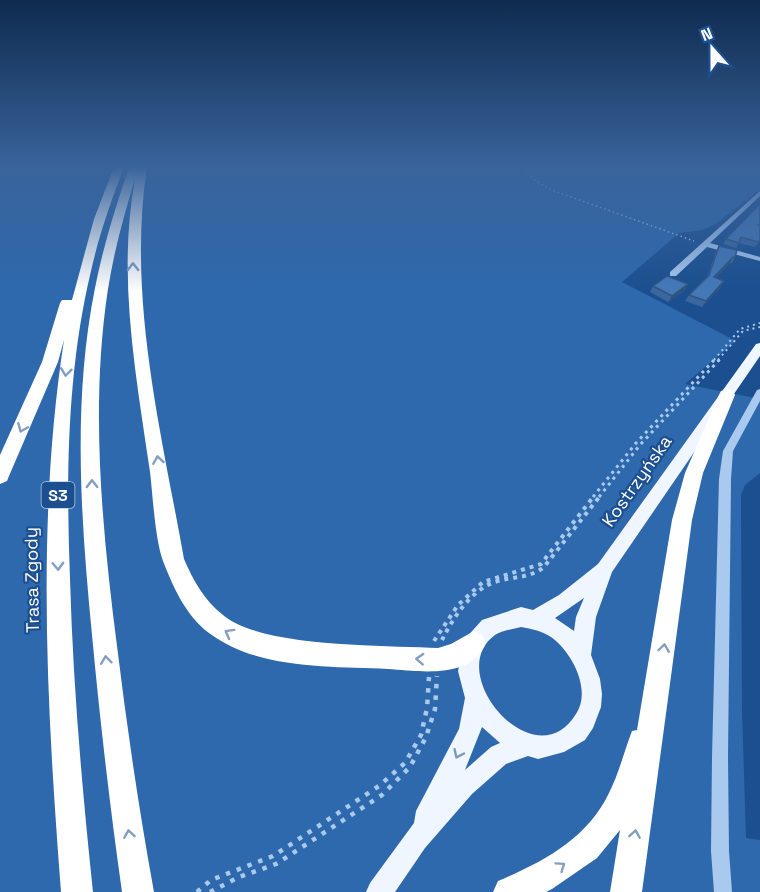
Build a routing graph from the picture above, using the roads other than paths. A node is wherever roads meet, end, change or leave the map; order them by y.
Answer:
1 (103, 209) edge
2 (120, 209) edge
3 (136, 209) edge
4 (743, 209) edge
5 (705, 244) junction
6 (88, 252) junction
7 (760, 259) edge
8 (673, 274) dead end
9 (760, 347) edge
10 (760, 392) edge
11 (727, 395) junction
12 (0, 476) edge
13 (605, 568) junction
14 (536, 619) junction
15 (474, 644) junction
16 (581, 655) junction
17 (475, 700) junction
18 (656, 706) junction
19 (526, 745) junction
20 (416, 839) junction
21 (77, 892) edge
22 (138, 892) edge
23 (380, 892) edge
24 (509, 892) edge
25 (626, 892) edge
26 (723, 892) edge

1 - 6 highway, Trasa Zgody / S3
22 -> 2 highway, S3
15 -> 3 highway
4 - 5 street
5 - 7 street
5 - 8 street
6 -> 12 highway
6 -> 21 highway, Trasa Zgody / S3
9 - 11 main road, Kostrzyńska
10 - 26 street
11 - 13 main road, Kostrzyńska
18 -> 11 highway
13 - 14 main road
13 - 16 main road, Kostrzyńska
14 - 15 main road
14 - 16 main road
15 - 17 main road
16 - 19 main road
17 - 19 main road
17 -> 20 main road
24 -> 18 highway
25 -> 18 highway
19 - 20 main road
20 - 23 main road

